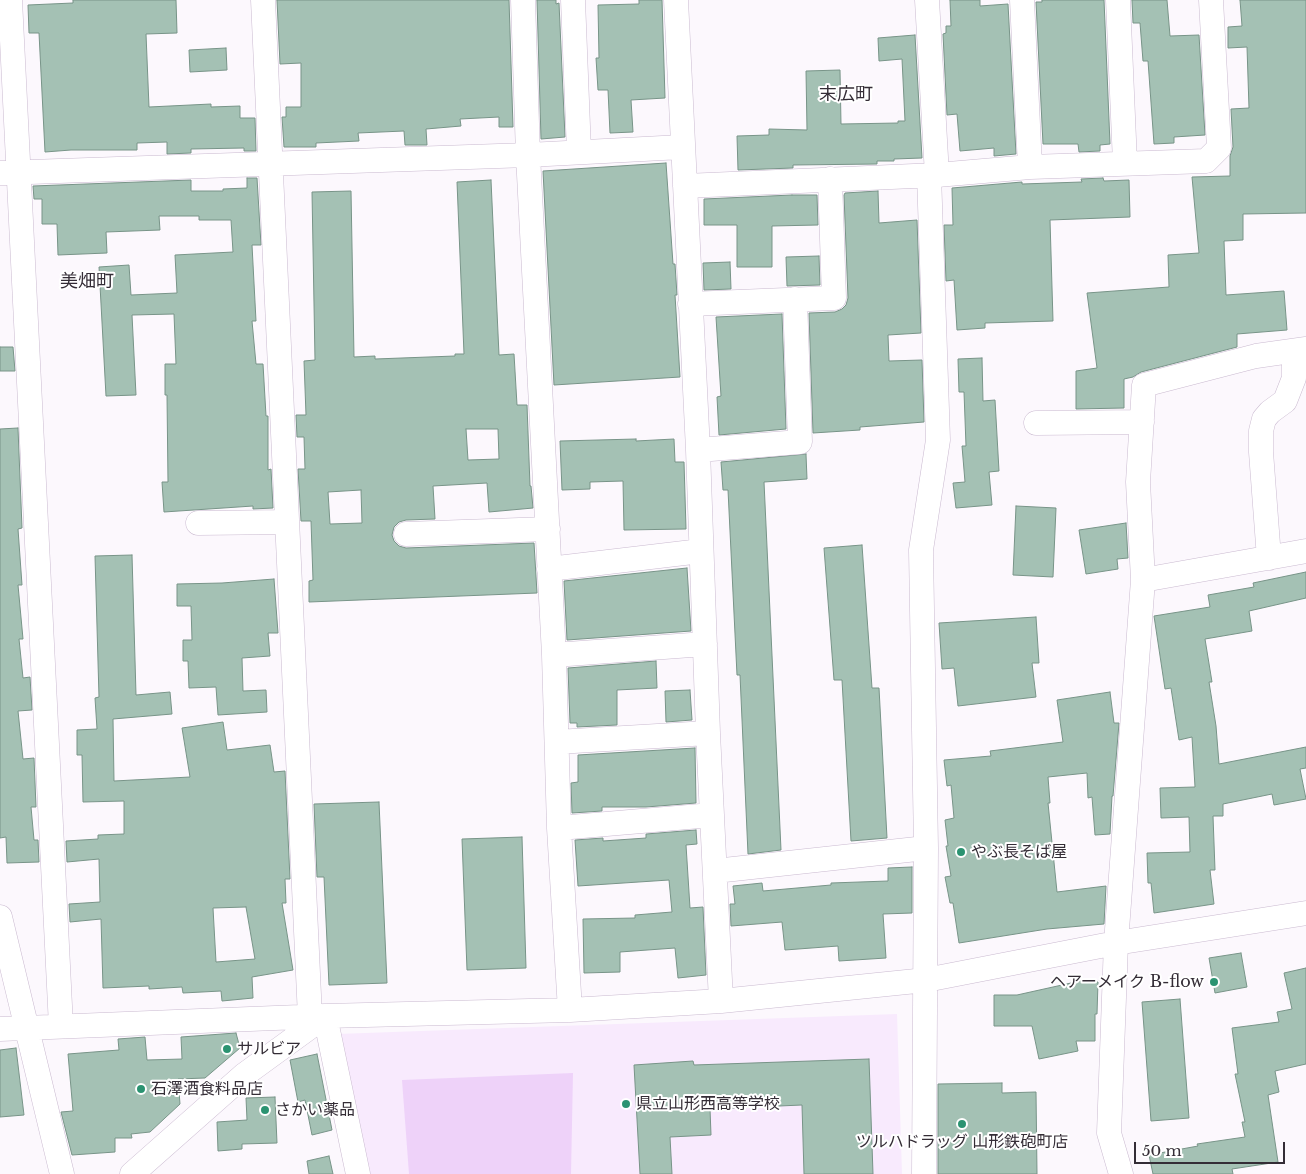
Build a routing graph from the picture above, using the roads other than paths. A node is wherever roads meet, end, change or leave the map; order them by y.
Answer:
1 (10, 0) edge
2 (263, 0) edge
3 (523, 0) edge
4 (573, 0) edge
5 (676, 0) edge
6 (927, 0) edge
7 (1022, 0) edge
8 (1118, 0) edge
9 (1211, 0) edge
10 (682, 147) junction
11 (579, 152) junction
12 (528, 155) junction
13 (270, 163) junction
14 (1125, 164) junction
15 (1030, 167) junction
16 (10, 172) edge
17 (933, 175) junction
18 (830, 180) junction
19 (685, 186) junction
20 (795, 299) junction
21 (690, 304) junction
22 (1306, 349) edge
23 (1306, 353) edge
24 (1142, 422) junction
25 (1036, 423) dead end
26 (698, 450) junction
27 (287, 522) junction
28 (198, 523) dead end
29 (548, 529) junction
30 (406, 534) dead end
31 (701, 551) junction
32 (1306, 551) edge
33 (1269, 558) junction
34 (550, 568) junction
35 (1143, 580) junction
36 (705, 644) junction
37 (554, 655) junction
38 (708, 733) junction
39 (557, 742) junction
40 (712, 814) junction
41 (559, 828) junction
42 (926, 848) junction
43 (715, 871) junction
44 (1306, 913) edge
45 (0, 917) edge
46 (1116, 944) junction
47 (926, 980) junction
48 (721, 1001) junction
49 (570, 1010) junction
50 (318, 1016) junction
51 (61, 1026) junction
52 (28, 1028) junction
53 (0, 1029) edge
54 (62, 1174) edge
55 (132, 1174) edge
56 (358, 1174) edge
57 (924, 1174) edge
58 (1121, 1174) edge

1 - 16 street
2 - 13 street
3 - 12 street
4 - 11 street
5 - 10 street
6 - 17 street
7 - 15 street
8 - 14 street
9 - 14 street
10 - 11 street
10 - 19 street
11 - 12 street
12 - 13 street
12 - 29 street
13 - 16 street
13 - 27 street
14 - 15 street
15 - 17 street
16 - 51 street
17 - 18 street
17 - 42 street
18 - 19 street
18 - 20 street
19 - 21 street
20 - 21 street
20 - 26 street
21 - 26 street
22 - 24 street
23 - 33 street
24 - 25 street
24 - 35 street
26 - 31 street
27 - 28 street
27 - 50 street
29 - 30 street
29 - 34 street
31 - 34 street
31 - 36 street
32 - 33 street
33 - 35 street
34 - 37 street
35 - 46 street
36 - 37 street
36 - 38 street
37 - 39 street
38 - 39 street
38 - 40 street
39 - 41 street
40 - 41 street
40 - 43 street
41 - 49 street
42 - 43 street
42 - 47 street
43 - 48 street
44 - 46 street
45 - 52 street
46 - 47 street
46 - 58 street
47 - 48 street
47 - 57 street
48 - 49 street
49 - 50 street
50 - 51 street
50 - 55 street
50 - 56 street
51 - 52 street
52 - 53 street
52 - 54 street

